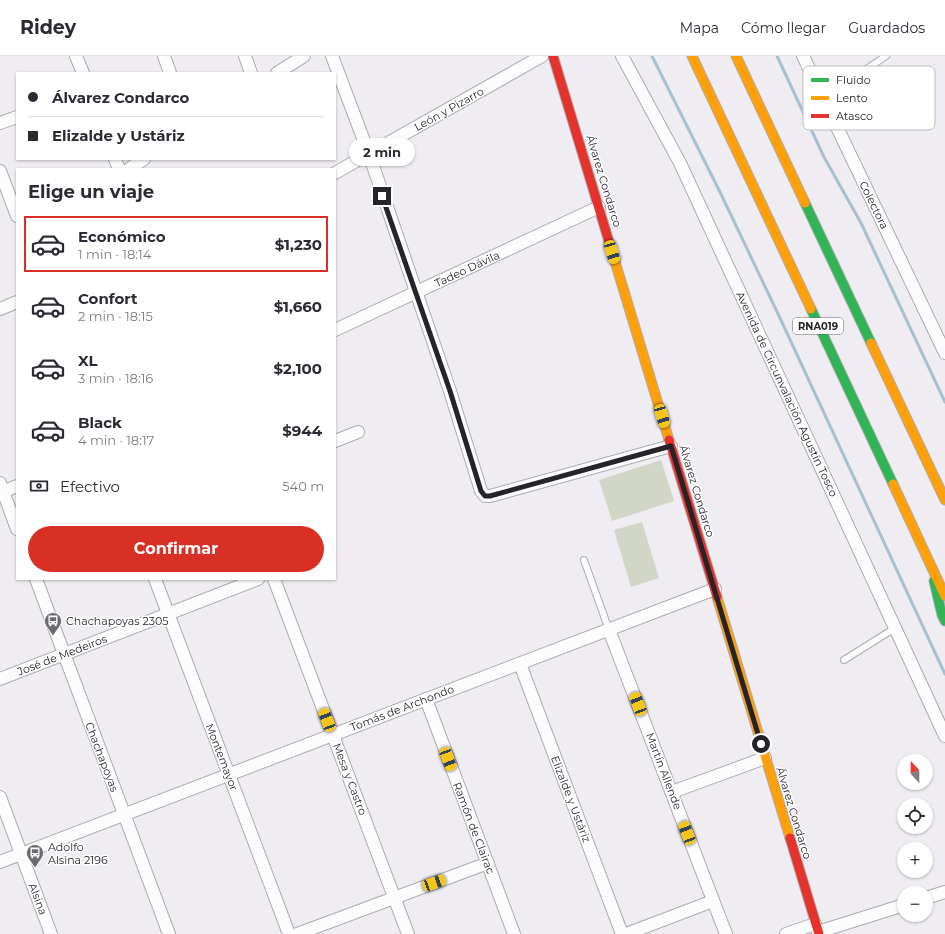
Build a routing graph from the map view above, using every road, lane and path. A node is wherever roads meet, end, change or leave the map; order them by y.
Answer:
1 (76, 56) edge
2 (164, 56) edge
3 (245, 56) edge
4 (304, 56) edge
5 (332, 56) edge
6 (542, 56) edge
7 (553, 56) edge
8 (622, 56) edge
9 (685, 56) edge
10 (692, 56) edge
11 (736, 56) edge
12 (803, 56) edge
13 (886, 56) edge
14 (808, 66) edge
15 (871, 66) edge
16 (83, 72) edge
17 (170, 72) edge
18 (251, 72) edge
19 (279, 72) edge
20 (710, 96) junction
21 (16, 117) edge
22 (0, 123) edge
23 (838, 130) edge
24 (368, 154) junction
25 (142, 160) edge
26 (130, 168) edge
27 (0, 171) edge
28 (336, 172) edge
29 (599, 207) junction
30 (16, 213) edge
31 (415, 293) junction
32 (16, 302) edge
33 (0, 309) edge
34 (336, 330) edge
35 (945, 353) edge
36 (887, 376) junction
37 (922, 428) dead end
38 (358, 432) dead end
39 (336, 441) edge
40 (671, 446) junction
41 (16, 486) edge
42 (1, 489) edge
43 (945, 500) edge
44 (16, 526) edge
45 (584, 560) dead end
46 (929, 562) junction
47 (36, 580) edge
48 (155, 580) edge
49 (255, 580) edge
50 (274, 580) edge
51 (715, 589) junction
52 (945, 596) edge
53 (168, 614) junction
54 (945, 621) edge
55 (895, 628) junction
56 (609, 630) junction
57 (64, 654) junction
58 (844, 660) dead end
59 (520, 664) junction
60 (0, 679) edge
61 (426, 699) junction
62 (333, 734) junction
63 (945, 736) edge
64 (765, 758) junction
65 (228, 774) junction
66 (672, 792) junction
67 (0, 797) edge
68 (124, 815) junction
69 (22, 854) junction
70 (0, 862) edge
71 (488, 863) junction
72 (945, 892) edge
73 (933, 896) edge
74 (394, 897) junction
75 (714, 900) junction
76 (897, 907) edge
77 (817, 930) edge
78 (51, 934) edge
79 (169, 934) edge
80 (289, 934) edge
81 (297, 934) edge
82 (408, 934) edge
83 (514, 934) edge
84 (622, 934) edge
85 (626, 934) edge
86 (726, 934) edge
87 (786, 934) edge

1 - 16 street
2 - 17 street
3 - 18 street
4 - 19 street
5 - 24 street
6 - 24 street, León y Pizarro
7 - 29 main road, Álvarez Condarco
8 - 55 street, Avenida de Circunvalación Agustín Tosco
9 - 20 main road
10 - 20 main road, RNA019
11 - 36 main road, RNA019
12 - 14 street, Colectora
13 - 15 lane
20 - 46 main road, RNA019
21 - 22 street
23 - 35 street, Colectora
24 - 28 street, León y Pizarro
24 - 31 street
25 - 26 street
27 - 30 street
29 - 31 street, Tadeo Dávila
29 - 40 main road, Álvarez Condarco
31 - 34 street, Tadeo Dávila
31 - 40 street
32 - 33 street
36 - 37 main road
36 - 43 main road, RNA019
38 - 39 street
40 - 51 main road, Álvarez Condarco
41 - 42 street
42 - 44 street
45 - 56 lane
46 - 52 main road, RNA019
46 - 54 main road
47 - 57 street, Chachapoyas
48 - 53 street, Montemayor
49 - 53 street, José de Medeiros
50 - 62 street, Mesa y Castro
51 - 56 street, Tomás de Archondo
51 - 64 main road, Álvarez Condarco
53 - 57 street, José de Medeiros
53 - 65 street, Montemayor
55 - 58 lane
55 - 63 street, Avenida de Circunvalación Agustín Tosco
56 - 59 street, Tomás de Archondo
56 - 66 street, Martín Allende
57 - 60 street, José de Medeiros
57 - 68 street, Chachapoyas
59 - 61 street, Tomás de Archondo
59 - 84 street, Elizalde y Ustáriz
61 - 62 street, Tomás de Archondo
61 - 71 street, Ramón de Clairac
62 - 65 street, Tomás de Archondo
62 - 74 street, Mesa y Castro
64 - 66 street
64 - 77 main road, Álvarez Condarco
65 - 68 street, Tomás de Archondo
65 - 80 street, Montemayor
66 - 75 street, Martín Allende
67 - 69 street, Alsina
68 - 69 street, Tomás de Archondo
68 - 79 street, Chachapoyas
69 - 70 street, Tomás de Archondo
69 - 78 street, Alsina
71 - 74 street
71 - 83 street, Ramón de Clairac
72 - 73 street
74 - 81 street
74 - 82 street, Mesa y Castro
75 - 85 street
75 - 86 street, Martín Allende
76 - 77 street
77 - 87 street

